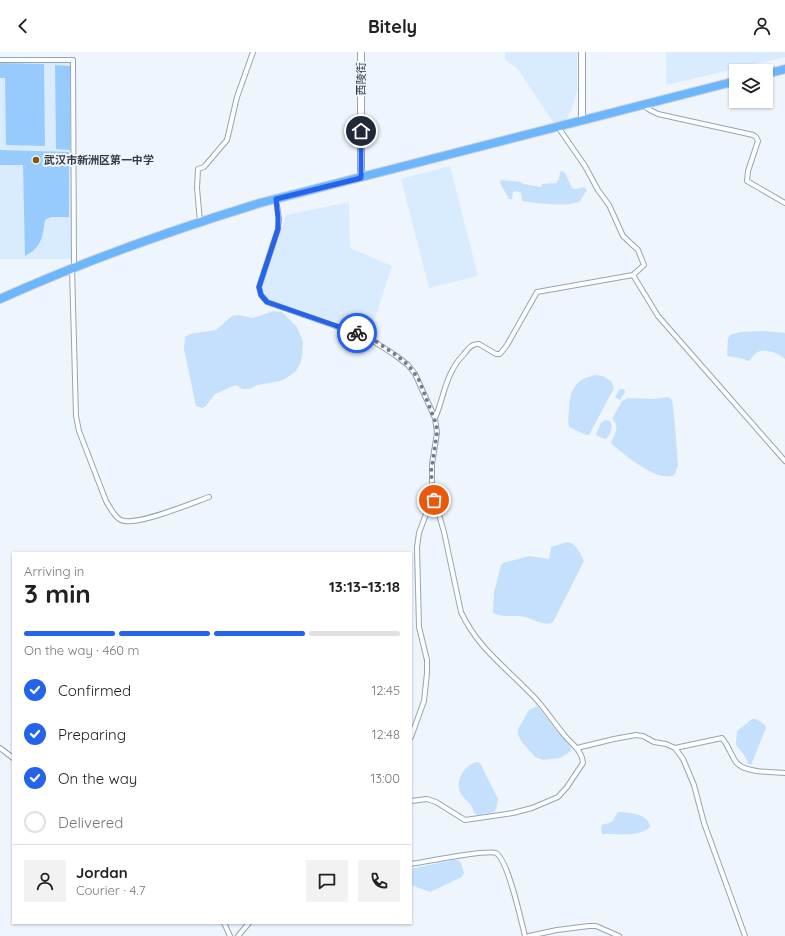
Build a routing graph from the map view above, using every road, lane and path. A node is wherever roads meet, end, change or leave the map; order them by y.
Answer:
1 (252, 52) edge
2 (361, 52) edge
3 (582, 52) edge
4 (0, 60) edge
5 (785, 69) edge
6 (773, 72) edge
7 (729, 83) edge
8 (643, 104) junction
9 (582, 120) junction
10 (558, 127) junction
11 (361, 178) junction
12 (276, 199) junction
13 (785, 203) edge
14 (200, 222) junction
15 (73, 267) junction
16 (633, 276) junction
17 (0, 299) edge
18 (435, 418) junction
19 (785, 461) edge
20 (209, 497) dead end
21 (434, 500) junction
22 (412, 734) edge
23 (0, 748) edge
24 (577, 748) junction
25 (674, 748) junction
26 (12, 757) edge
27 (785, 773) edge
28 (412, 801) edge
29 (412, 864) edge
30 (224, 924) edge
31 (248, 924) edge
32 (230, 936) edge
33 (238, 936) edge
34 (525, 936) edge
35 (529, 936) edge
36 (619, 936) edge
37 (745, 936) edge

1 - 14 street
2 - 11 street, 西陵街
3 - 9 street
4 - 15 street
5 - 6 highway
7 - 8 highway
8 - 9 highway
8 - 13 street
9 - 10 highway
10 - 11 highway
10 - 16 street
11 - 12 highway
12 - 14 highway
12 - 18 street
14 - 15 highway
15 - 17 highway
15 - 20 street
16 - 18 street
16 - 19 street
18 - 21 street
21 - 22 street
21 - 24 street
23 - 26 street
24 - 25 street
24 - 28 street
25 - 27 street
25 - 37 street
29 - 34 street
30 - 32 street
31 - 33 street
35 - 36 street

